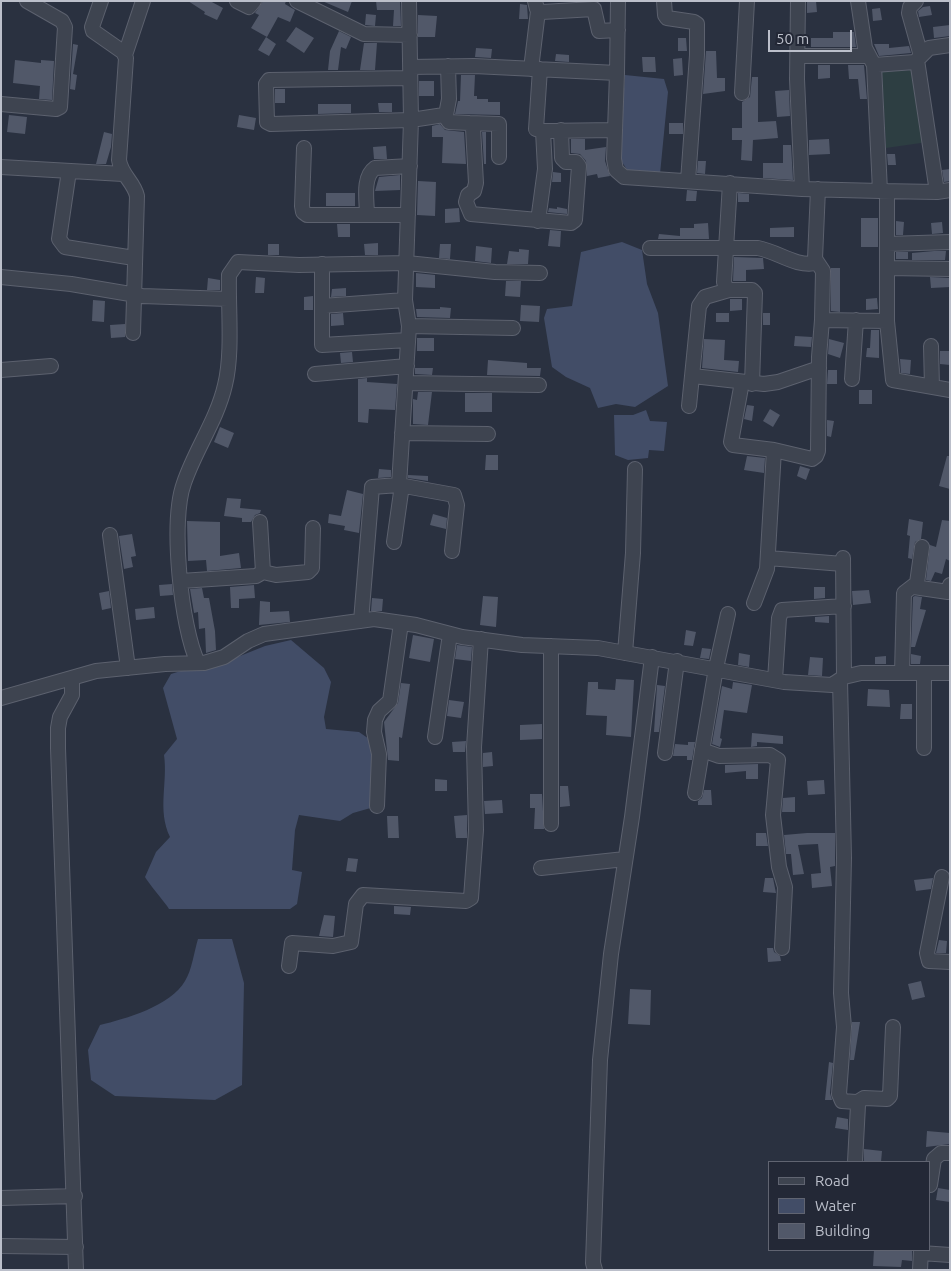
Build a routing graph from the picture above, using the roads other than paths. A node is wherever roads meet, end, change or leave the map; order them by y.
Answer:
1 (26, 1) edge
2 (101, 1) edge
3 (142, 1) edge
4 (236, 1) edge
5 (254, 1) edge
6 (297, 1) edge
7 (409, 1) edge
8 (618, 1) edge
9 (664, 1) edge
10 (747, 1) edge
11 (798, 1) edge
12 (858, 1) edge
13 (916, 1) edge
14 (537, 6) edge
15 (618, 30) junction
16 (410, 34) junction
17 (950, 45) edge
18 (125, 54) junction
19 (798, 56) junction
20 (919, 58) junction
21 (871, 61) junction
22 (448, 66) junction
23 (535, 69) junction
24 (410, 73) junction
25 (617, 73) junction
26 (742, 93) dead end
27 (1, 104) edge
28 (446, 115) junction
29 (411, 120) junction
30 (469, 123) junction
31 (561, 130) junction
32 (614, 130) junction
33 (543, 131) junction
34 (304, 148) dead end
35 (500, 157) dead end
36 (410, 166) junction
37 (1, 167) edge
38 (69, 171) junction
39 (123, 174) junction
40 (688, 181) junction
41 (730, 183) junction
42 (802, 189) junction
43 (818, 189) junction
44 (884, 191) junction
45 (943, 191) edge
46 (408, 214) junction
47 (367, 215) junction
48 (538, 221) junction
49 (950, 242) edge
50 (887, 244) junction
51 (727, 247) junction
52 (650, 248) dead end
53 (134, 258) junction
54 (407, 263) junction
55 (816, 263) junction
56 (322, 264) junction
57 (887, 268) junction
58 (950, 269) edge
59 (540, 273) dead end
60 (1, 276) edge
61 (729, 290) junction
62 (133, 294) junction
63 (228, 299) junction
64 (406, 300) junction
65 (322, 306) junction
66 (822, 320) junction
67 (856, 320) junction
68 (887, 322) junction
69 (513, 328) dead end
70 (133, 333) dead end
71 (409, 333) junction
72 (931, 346) dead end
73 (51, 366) dead end
74 (407, 366) junction
75 (819, 368) junction
76 (1, 370) edge
77 (315, 374) dead end
78 (693, 376) junction
79 (852, 379) dead end
80 (747, 383) junction
81 (406, 384) junction
82 (539, 385) dead end
83 (932, 387) junction
84 (950, 390) edge
85 (689, 406) dead end
86 (402, 433) junction
87 (488, 434) dead end
88 (774, 450) junction
89 (635, 469) dead end
90 (401, 485) junction
91 (260, 522) dead end
92 (313, 528) dead end
93 (110, 535) dead end
94 (394, 542) dead end
95 (922, 547) dead end
96 (452, 551) dead end
97 (768, 558) junction
98 (263, 572) junction
99 (181, 581) junction
100 (950, 585) edge
101 (914, 586) junction
102 (754, 603) dead end
103 (844, 606) junction
104 (728, 614) dead end
105 (361, 621) junction
106 (400, 623) junction
107 (450, 634) junction
108 (481, 639) junction
109 (551, 646) junction
110 (626, 653) junction
111 (652, 657) junction
112 (677, 661) junction
113 (198, 663) junction
114 (128, 668) junction
115 (716, 668) junction
116 (902, 673) junction
117 (924, 673) junction
118 (950, 673) edge
119 (72, 678) junction
120 (842, 678) junction
121 (775, 680) junction
122 (1, 698) edge
123 (435, 737) dead end
124 (924, 748) dead end
125 (702, 750) junction
126 (665, 753) dead end
127 (695, 793) dead end
128 (377, 806) dead end
129 (551, 824) dead end
130 (625, 859) junction
131 (541, 868) dead end
132 (942, 877) dead end
133 (782, 948) dead end
134 (950, 962) edge
135 (290, 966) dead end
136 (893, 1027) dead end
137 (856, 1102) junction
138 (950, 1153) edge
139 (855, 1161) edge
140 (931, 1178) edge
141 (75, 1196) junction
142 (1, 1198) edge
143 (1, 1246) edge
144 (76, 1247) junction
145 (921, 1252) edge
146 (950, 1254) edge
147 (76, 1270) edge
148 (595, 1270) edge
149 (920, 1270) edge

1 - 27 street
2 - 18 street
3 - 18 street
4 - 5 street
6 - 16 street
7 - 16 street
8 - 15 street
9 - 40 street
10 - 26 street
11 - 19 street
12 - 21 street
13 - 20 street
14 - 15 street
14 - 23 street
15 - 25 street
16 - 24 street
17 - 20 street
18 - 39 street
19 - 21 street
19 - 42 street
20 - 21 street
20 - 45 street
21 - 44 street
22 - 23 street
22 - 24 street
22 - 28 street
23 - 25 street
23 - 33 street
24 - 29 street
24 - 29 street
25 - 32 street
28 - 29 street
28 - 30 street
29 - 36 street
30 - 35 street
30 - 48 street
31 - 32 street
31 - 33 street
31 - 48 street
32 - 40 street
33 - 48 street
34 - 47 street
36 - 46 street
36 - 47 street
37 - 38 street
38 - 39 street
38 - 53 street
39 - 53 street
40 - 41 street
41 - 42 street
41 - 51 street
42 - 43 street
43 - 44 street
43 - 55 street
44 - 45 street
44 - 50 street
46 - 47 street
46 - 54 street
49 - 50 street
50 - 57 street
51 - 52 street
51 - 55 street
51 - 61 street
53 - 62 street
54 - 56 street
54 - 59 street
54 - 64 street
55 - 66 street
56 - 63 street
56 - 65 street
57 - 58 street
57 - 68 street
60 - 62 street
61 - 78 street
61 - 80 street
62 - 63 street
62 - 70 street
63 - 99 street
64 - 65 street
64 - 71 street
65 - 71 street
66 - 67 street
66 - 75 street
67 - 68 street
67 - 79 street
68 - 83 street
69 - 71 street
71 - 74 street
72 - 83 street
73 - 76 street
74 - 77 street
74 - 81 street
75 - 80 street
75 - 88 street
78 - 80 street
78 - 85 street
80 - 88 street
81 - 82 street
81 - 86 street
83 - 84 street
86 - 87 street
86 - 90 street
88 - 97 street
89 - 110 street
90 - 94 street
90 - 96 street
90 - 105 street
91 - 98 street
92 - 98 street
93 - 114 street
95 - 101 street
97 - 102 street
97 - 103 street
98 - 99 street
99 - 113 street
100 - 101 street
101 - 116 street
103 - 120 street
103 - 121 street
104 - 115 street
105 - 106 street
105 - 113 street
106 - 107 street
106 - 128 street
107 - 108 street
107 - 123 street
108 - 109 street
108 - 135 street
109 - 110 street
109 - 129 street
110 - 111 street
111 - 112 street
111 - 130 street
112 - 115 street
112 - 126 street
113 - 114 street
114 - 119 street
115 - 121 street
115 - 125 street
116 - 117 street
116 - 120 street
117 - 118 street
117 - 124 street
119 - 122 street
119 - 141 street
120 - 121 street
120 - 137 street
125 - 127 street
125 - 133 street
130 - 131 street
130 - 148 street
132 - 134 street
136 - 137 street
137 - 139 street
138 - 140 street
141 - 142 street
141 - 144 street
143 - 144 street
144 - 147 street
145 - 146 street
145 - 149 street

